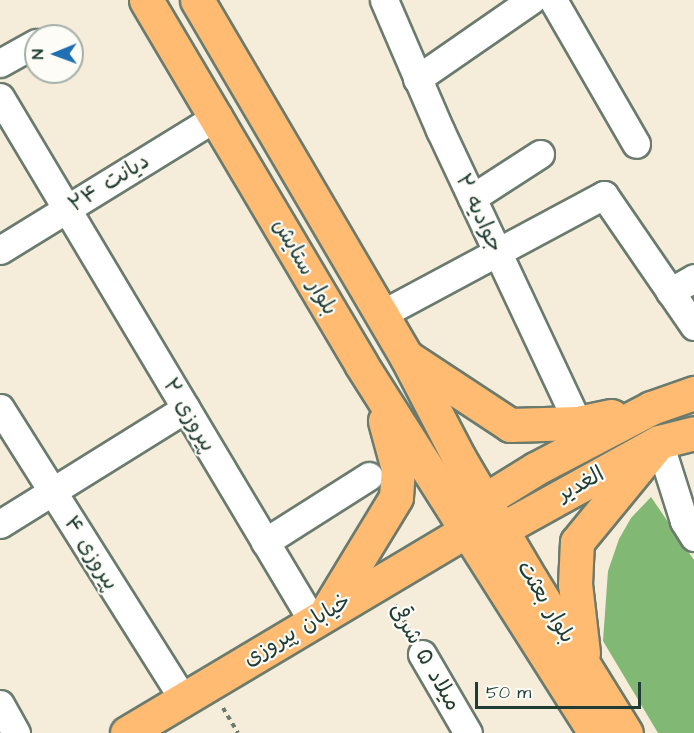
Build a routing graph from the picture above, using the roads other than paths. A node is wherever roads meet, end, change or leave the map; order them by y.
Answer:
1 (146, 0) edge
2 (197, 0) edge
3 (384, 0) edge
4 (531, 0) edge
5 (553, 0) edge
6 (24, 49) edge
7 (0, 63) edge
8 (417, 79) junction
9 (0, 97) edge
10 (218, 116) junction
11 (636, 144) dead end
12 (540, 154) dead end
13 (304, 184) junction
14 (472, 198) junction
15 (270, 206) junction
16 (67, 209) junction
17 (0, 250) edge
18 (497, 251) junction
19 (694, 278) edge
20 (670, 292) junction
21 (382, 314) junction
22 (694, 326) edge
23 (406, 356) junction
24 (361, 364) junction
25 (694, 393) edge
26 (0, 408) edge
27 (186, 408) junction
28 (651, 408) junction
29 (578, 423) junction
30 (694, 433) edge
31 (660, 442) junction
32 (369, 476) dead end
33 (53, 492) junction
34 (485, 500) junction
35 (0, 524) edge
36 (502, 529) junction
37 (468, 530) junction
38 (694, 537) edge
39 (265, 542) junction
40 (319, 616) junction
41 (422, 654) road end
42 (585, 667) junction
43 (183, 699) junction
44 (0, 704) edge
45 (16, 733) edge
46 (127, 733) edge
47 (468, 733) edge
48 (595, 733) edge
49 (626, 733) edge

1 - 10 main road, بلوار ستایش
2 - 13 main road, بلوار ستایش
3 - 8 street, جوادیه ۲
4 - 8 street
5 - 11 street
6 - 7 street
8 - 14 street, جوادیه ۲
9 - 16 street, پیروزی ۲
10 - 15 main road, بلوار ستایش
10 - 16 street, دیانت ۲۴
12 - 14 street
13 - 15 main road
13 - 21 main road, بلوار ستایش
14 - 18 street, جوادیه ۲
15 - 24 main road, بلوار ستایش
16 - 17 street, دیانت ۲۴
16 - 27 street, پیروزی ۲
18 - 20 street
18 - 21 street
18 - 29 street, جوادیه ۲
19 - 20 street
20 - 22 street
21 - 23 main road, بلوار ستایش
23 - 29 main road
23 - 34 main road, بلوار ستایش
24 - 37 main road, بلوار ستایش
24 - 40 main road
25 - 28 main road, الغدیر
26 - 33 street, پیروزی ۴
27 - 33 street
27 - 39 street, پیروزی ۲
28 - 29 main road
28 - 34 main road, الغدیر
30 - 31 main road, الغدیر
31 - 36 main road, الغدیر
31 - 38 street
31 - 42 main road
32 - 39 street
33 - 35 street
33 - 43 street, پیروزی ۴
34 - 36 main road, بلوار بعثت
34 - 37 main road
36 - 37 main road, الغدیر
36 - 42 main road, بلوار بعثت
37 - 40 main road, خیابان پیروزی
37 - 48 main road, بلوار بعثت
39 - 40 street, پیروزی ۲
40 - 43 main road, خیابان پیروزی
41 - 47 street, میلاد ۵ شرقی
42 - 49 main road, بلوار بعثت
43 - 46 main road, خیابان پیروزی
44 - 45 street

